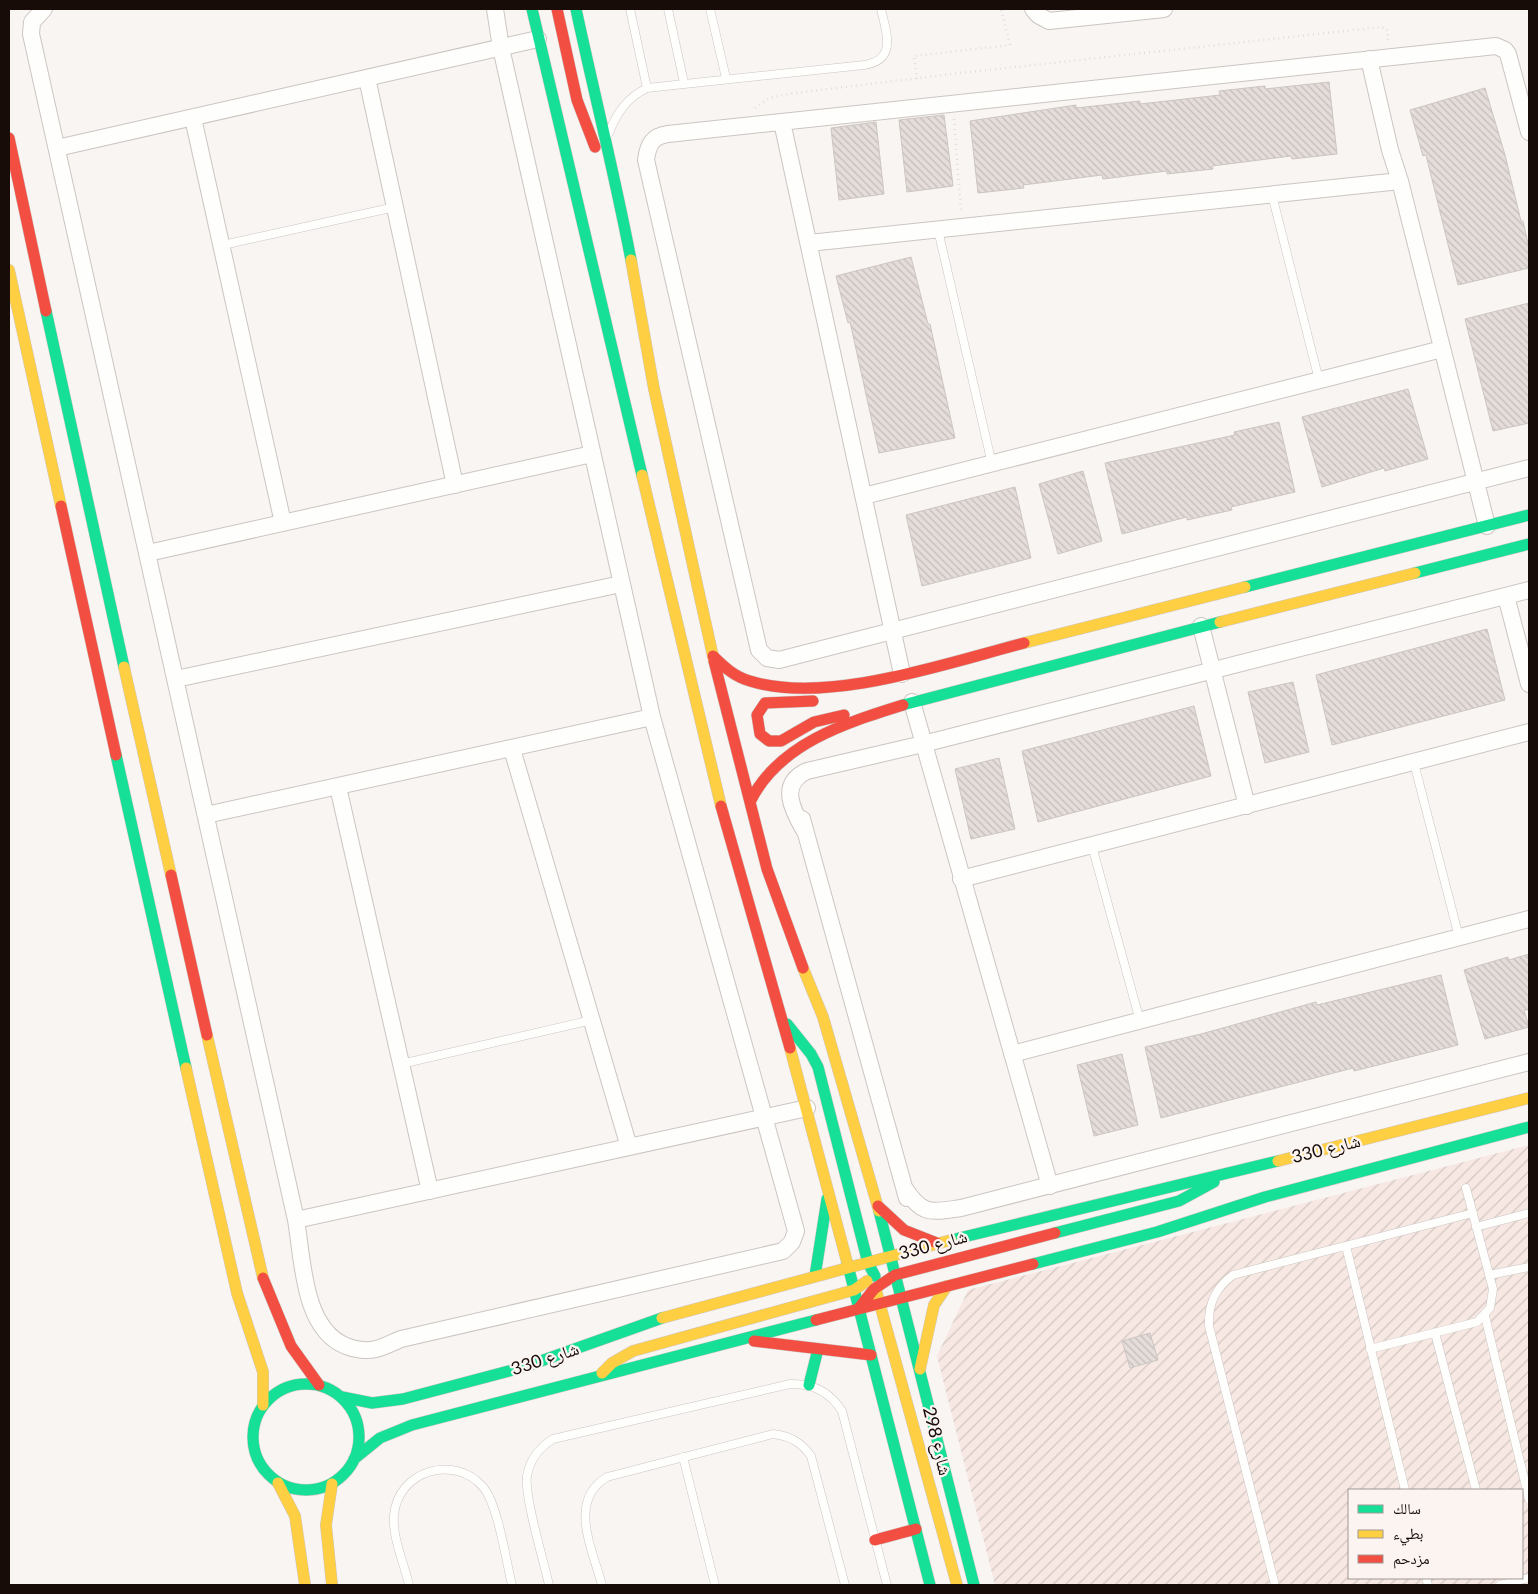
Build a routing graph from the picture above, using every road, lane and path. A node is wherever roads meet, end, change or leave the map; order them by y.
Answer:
1 (44, 9) edge
2 (494, 9) edge
3 (532, 9) edge
4 (557, 9) edge
5 (576, 9) edge
6 (630, 9) edge
7 (668, 9) edge
8 (710, 9) edge
9 (881, 9) edge
10 (1001, 9) edge
11 (1033, 9) edge
12 (1164, 9) edge
13 (538, 39) junction
14 (501, 48) junction
15 (1390, 57) junction
16 (1369, 59) junction
17 (367, 78) junction
18 (726, 78) junction
19 (917, 79) junction
20 (684, 82) junction
21 (647, 88) junction
22 (953, 105) junction
23 (193, 118) junction
24 (782, 122) junction
25 (756, 124) junction
26 (1529, 132) edge
27 (9, 138) edge
28 (605, 144) junction
29 (57, 148) junction
30 (1400, 181) junction
31 (617, 185) junction
32 (1272, 195) junction
33 (395, 207) junction
34 (962, 227) junction
35 (938, 230) junction
36 (808, 243) junction
37 (223, 245) junction
38 (9, 270) edge
39 (1442, 348) junction
40 (1319, 380) junction
41 (592, 454) junction
42 (992, 464) junction
43 (1529, 468) edge
44 (1476, 482) junction
45 (455, 485) junction
46 (864, 496) junction
47 (1529, 516) edge
48 (283, 523) junction
49 (1487, 526) junction
50 (1529, 544) edge
51 (148, 552) junction
52 (621, 584) junction
53 (1529, 590) edge
54 (1506, 596) junction
55 (1201, 626) junction
56 (893, 630) junction
57 (714, 656) junction
58 (1212, 671) junction
59 (894, 676) junction
60 (176, 679) junction
61 (1529, 684) edge
62 (912, 702) junction
63 (652, 717) junction
64 (1529, 732) edge
65 (923, 744) junction
66 (512, 749) junction
67 (1414, 763) junction
68 (338, 786) junction
69 (750, 802) junction
70 (1247, 806) junction
71 (206, 815) junction
72 (1092, 846) junction
73 (961, 879) junction
74 (1529, 919) edge
75 (1459, 937) junction
76 (783, 1019) junction
77 (592, 1020) junction
78 (1140, 1021) junction
79 (1012, 1054) junction
80 (1529, 1062) edge
81 (401, 1064) junction
82 (1529, 1098) edge
83 (807, 1108) junction
84 (764, 1116) junction
85 (1529, 1127) edge
86 (629, 1147) junction
87 (1229, 1172) junction
88 (1050, 1186) junction
89 (1466, 1188) dead end
90 (430, 1191) junction
91 (829, 1191) junction
92 (878, 1206) junction
93 (1473, 1213) junction
94 (1529, 1213) edge
95 (296, 1220) junction
96 (1476, 1227) junction
97 (937, 1242) junction
98 (1346, 1246) junction
99 (890, 1256) junction
100 (868, 1262) junction
101 (1529, 1267) edge
102 (848, 1268) junction
103 (895, 1275) junction
104 (1489, 1275) junction
105 (815, 1276) junction
106 (874, 1281) junction
107 (946, 1286) junction
108 (854, 1290) junction
109 (900, 1297) junction
110 (880, 1303) junction
111 (859, 1308) junction
112 (1485, 1316) junction
113 (1435, 1333) junction
114 (741, 1340) junction
115 (1370, 1348) junction
116 (818, 1349) junction
117 (871, 1355) junction
118 (920, 1372) junction
119 (598, 1377) junction
120 (319, 1385) junction
121 (809, 1385) junction
122 (342, 1397) junction
123 (263, 1404) junction
124 (683, 1457) junction
125 (354, 1459) junction
126 (278, 1483) junction
127 (332, 1484) junction
128 (1405, 1489) edge
129 (1476, 1489) edge
130 (1529, 1499) edge
131 (916, 1529) junction
132 (875, 1540) junction
133 (1529, 1578) edge
134 (305, 1585) edge
135 (332, 1585) edge
136 (410, 1585) edge
137 (512, 1585) edge
138 (549, 1585) edge
139 (602, 1585) edge
140 (716, 1585) edge
141 (845, 1585) edge
142 (887, 1585) edge
143 (930, 1585) edge
144 (957, 1585) edge
145 (974, 1585) edge
146 (1276, 1585) edge
147 (1500, 1585) edge

1 - 29 street
2 - 14 street
3 - 13 street
4 - 31 street
5 - 28 street
6 - 21 lane
7 - 20 lane
8 - 18 lane
9 - 18 lane
10 - 19 path
11 - 12 street
13 - 14 street
13 - 76 street
14 - 17 street
14 - 41 street
15 - 16 street
15 - 19 path
15 - 26 street
16 - 22 street
16 - 30 street
17 - 23 street
17 - 33 street
18 - 20 lane
19 - 25 path
20 - 21 lane
21 - 28 lane
22 - 24 street
22 - 34 path
23 - 29 street
23 - 37 street
24 - 25 street
24 - 36 street
25 - 56 street
27 - 120 street
28 - 31 street
29 - 51 street
30 - 32 street
30 - 39 street
31 - 57 street, شارع 298
32 - 34 street
32 - 40 lane
33 - 37 lane
33 - 45 street
34 - 35 street
35 - 36 street
35 - 42 lane
36 - 46 street
37 - 48 street
38 - 123 street
39 - 40 street
39 - 44 street
40 - 42 street
41 - 45 street
41 - 52 street
42 - 46 street
43 - 44 street
44 - 49 street
44 - 56 street
45 - 48 street
46 - 56 street
47 - 49 street
48 - 51 street
49 - 59 street
50 - 55 street
51 - 60 street
52 - 60 street
52 - 63 street
53 - 54 street
54 - 58 street
54 - 61 street
55 - 58 street
55 - 62 street
56 - 59 street
57 - 59 street
57 - 69 street, شارع 298
58 - 65 street
58 - 70 street
59 - 62 street
60 - 71 street
62 - 65 street
62 - 69 street
63 - 66 street
63 - 84 street
64 - 67 street
65 - 73 street
65 - 88 street
66 - 68 street
66 - 77 street
67 - 70 street
67 - 75 lane
68 - 71 street
68 - 81 street
69 - 92 street, شارع 298
70 - 72 street
71 - 95 street
72 - 73 street
72 - 78 lane
73 - 79 street
74 - 75 street
75 - 78 street
76 - 83 street
76 - 100 street
77 - 81 lane
77 - 86 street
78 - 79 street
79 - 88 street
80 - 88 street
81 - 90 street
82 - 87 street, شارع 330
83 - 84 street
83 - 91 street
84 - 86 street
84 - 95 street
85 - 107 street, شارع 330
86 - 90 street
87 - 97 street, شارع 330
87 - 103 street
89 - 93 lane
90 - 95 street
91 - 102 street
91 - 105 street
92 - 97 street
92 - 99 street, شارع 298
93 - 96 lane
93 - 98 lane
94 - 96 lane
96 - 104 lane
97 - 99 street, شارع 330
98 - 115 lane
98 - 146 lane
99 - 100 street, شارع 330
99 - 103 street, شارع 298
99 - 106 street
100 - 102 street, شارع 330
100 - 106 street
101 - 104 lane
102 - 105 street, شارع 330
102 - 106 street
102 - 108 street
103 - 106 street
103 - 109 street, شارع 298
104 - 112 lane
105 - 122 street, شارع 330
106 - 108 street
106 - 109 street
106 - 110 street
106 - 111 street
107 - 109 street, شارع 330
107 - 118 street
108 - 111 street
108 - 119 street
109 - 110 street, شارع 330
109 - 118 street, شارع 298
110 - 111 street, شارع 330
110 - 144 street
111 - 114 street, شارع 330
111 - 117 street
112 - 113 lane
112 - 130 lane
113 - 115 lane
113 - 129 lane
114 - 116 street
114 - 119 street, شارع 330
115 - 128 lane
116 - 117 street
116 - 121 street
117 - 131 street
118 - 145 street, شارع 298
119 - 125 street, شارع 330
120 - 122 street
120 - 123 street
121 - 132 lane
121 - 138 lane
122 - 125 street
123 - 126 street
124 - 139 lane
124 - 140 lane
124 - 141 lane
125 - 127 street
126 - 127 street
126 - 134 street
127 - 135 street
131 - 132 street
131 - 143 street
132 - 142 lane
133 - 147 lane
136 - 137 lane

